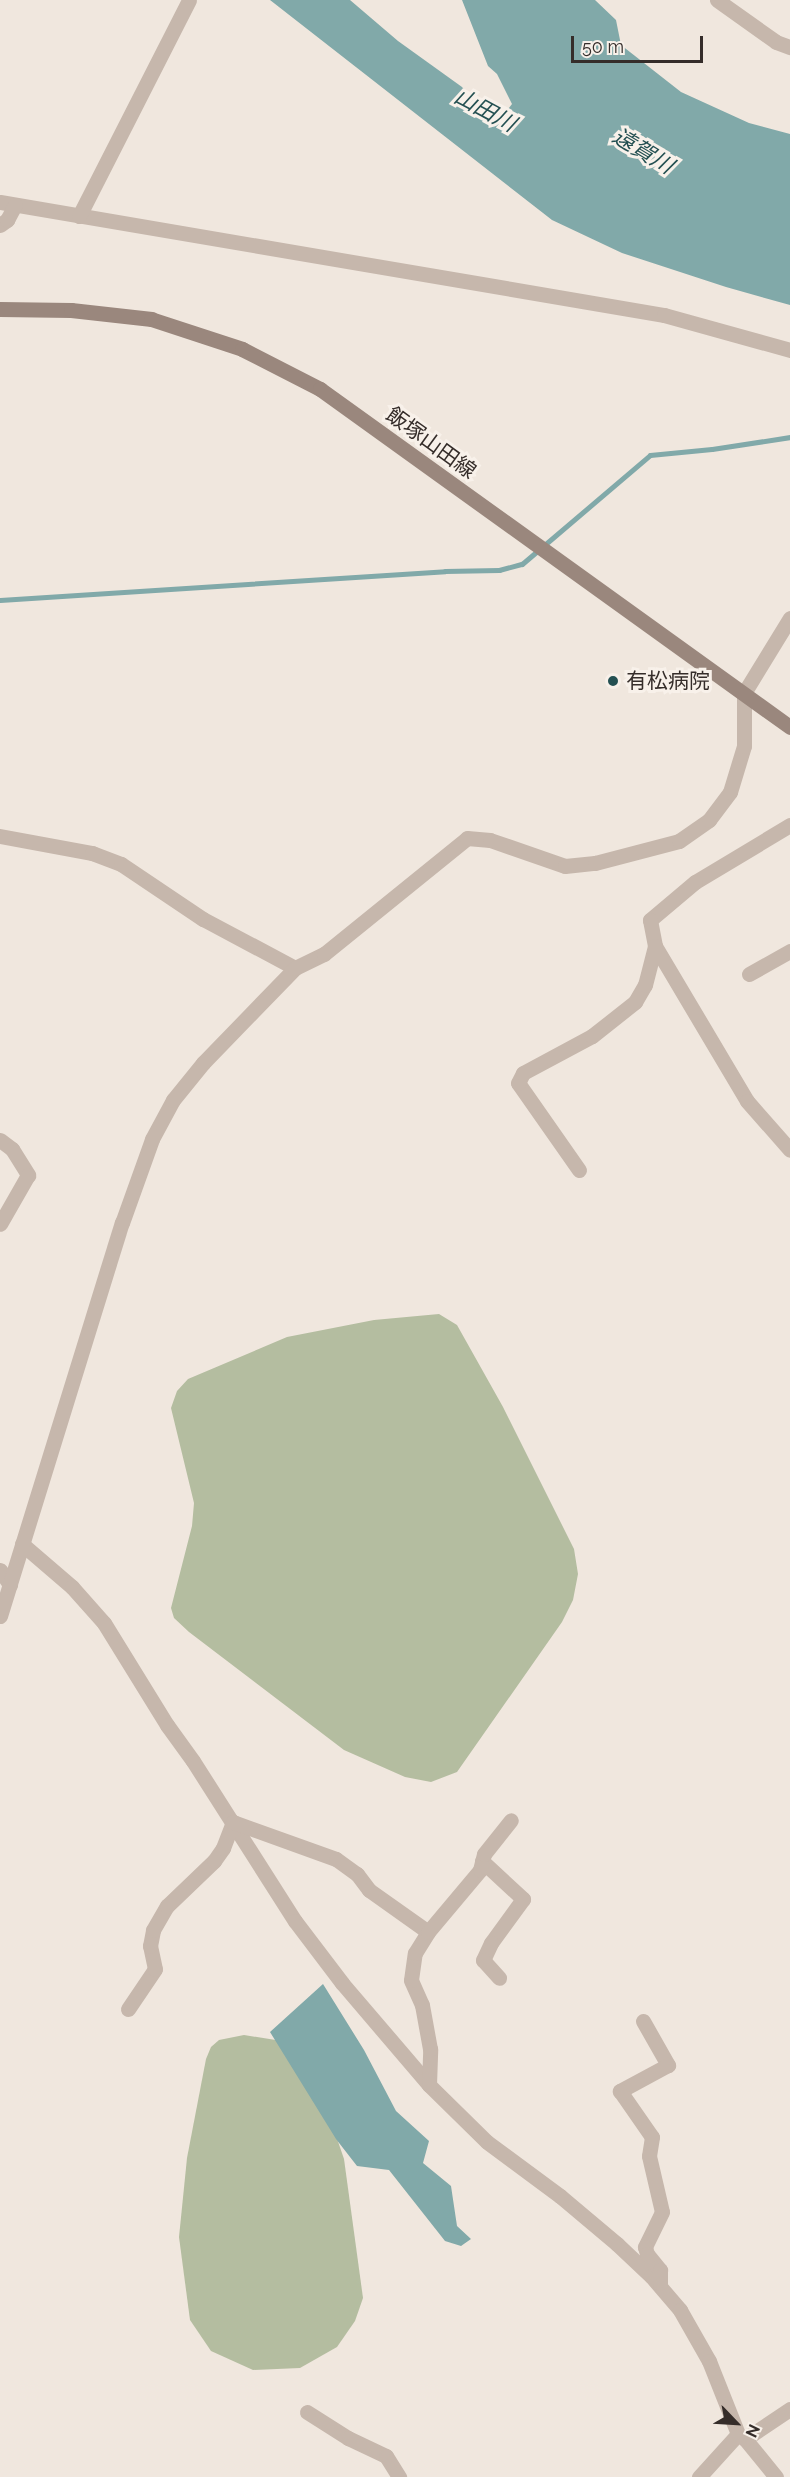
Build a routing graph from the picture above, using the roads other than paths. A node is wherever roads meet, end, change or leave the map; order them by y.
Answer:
1 (189, 0) edge
2 (717, 0) edge
3 (790, 48) edge
4 (8, 204) edge
5 (79, 216) junction
6 (0, 225) edge
7 (0, 309) edge
8 (790, 350) edge
9 (790, 618) edge
10 (744, 693) junction
11 (790, 727) edge
12 (790, 825) edge
13 (0, 836) edge
14 (655, 946) junction
15 (790, 951) edge
16 (295, 968) junction
17 (749, 974) dead end
18 (0, 1140) edge
19 (790, 1150) edge
20 (579, 1170) dead end
21 (0, 1224) edge
22 (22, 1545) junction
23 (0, 1570) edge
24 (10, 1585) junction
25 (0, 1616) edge
26 (512, 1820) dead end
27 (233, 1822) junction
28 (482, 1861) junction
29 (428, 1932) junction
30 (500, 1978) dead end
31 (128, 2009) dead end
32 (643, 2021) dead end
33 (429, 2085) junction
34 (660, 2286) junction
35 (790, 2409) edge
36 (307, 2412) dead end
37 (741, 2436) junction
38 (399, 2477) edge
39 (699, 2477) edge
40 (776, 2477) edge

1 - 5 street
2 - 3 street
4 - 5 street
4 - 6 street
5 - 8 street
7 - 10 main road, 飯塚山田線
9 - 10 street
10 - 11 main road, 飯塚山田線
10 - 16 street
12 - 14 street
13 - 16 street
14 - 19 street
14 - 20 street
15 - 17 street
16 - 22 street
18 - 21 street
22 - 24 street
22 - 27 street
23 - 24 street
24 - 25 street
26 - 28 street
27 - 29 street
27 - 31 street
27 - 33 street
28 - 29 street
28 - 30 street
29 - 33 street
32 - 34 street
33 - 34 street
34 - 37 street
35 - 37 street
36 - 38 street
37 - 39 street
37 - 40 street

